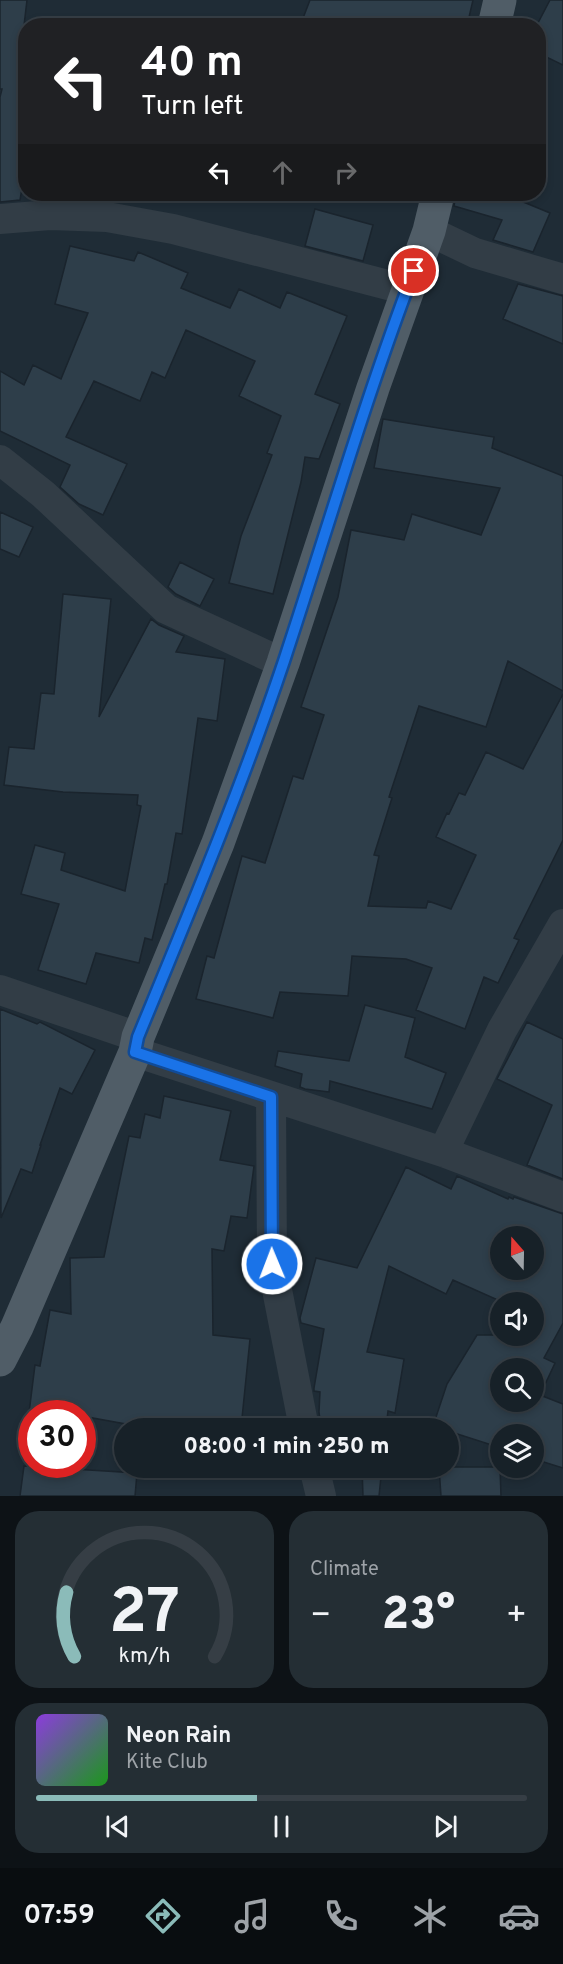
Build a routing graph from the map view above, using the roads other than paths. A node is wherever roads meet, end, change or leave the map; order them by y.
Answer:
1 (500, 0) edge
2 (496, 18) edge
3 (436, 201) edge
4 (0, 219) edge
5 (429, 231) junction
6 (563, 279) edge
7 (407, 290) junction
8 (0, 460) edge
9 (283, 663) junction
10 (563, 924) edge
11 (0, 990) edge
12 (137, 1044) junction
13 (271, 1097) junction
14 (443, 1152) junction
15 (563, 1197) edge
16 (0, 1360) edge
17 (302, 1418) edge
18 (317, 1478) edge
19 (321, 1496) edge

1 - 2 main road
3 - 5 main road
4 - 7 street
5 - 6 street
5 - 7 main road
7 - 9 main road
8 - 9 street
9 - 12 main road
10 - 14 street
11 - 12 street
12 - 13 street
12 - 16 main road
13 - 14 street
13 - 17 street
14 - 15 street
18 - 19 street

